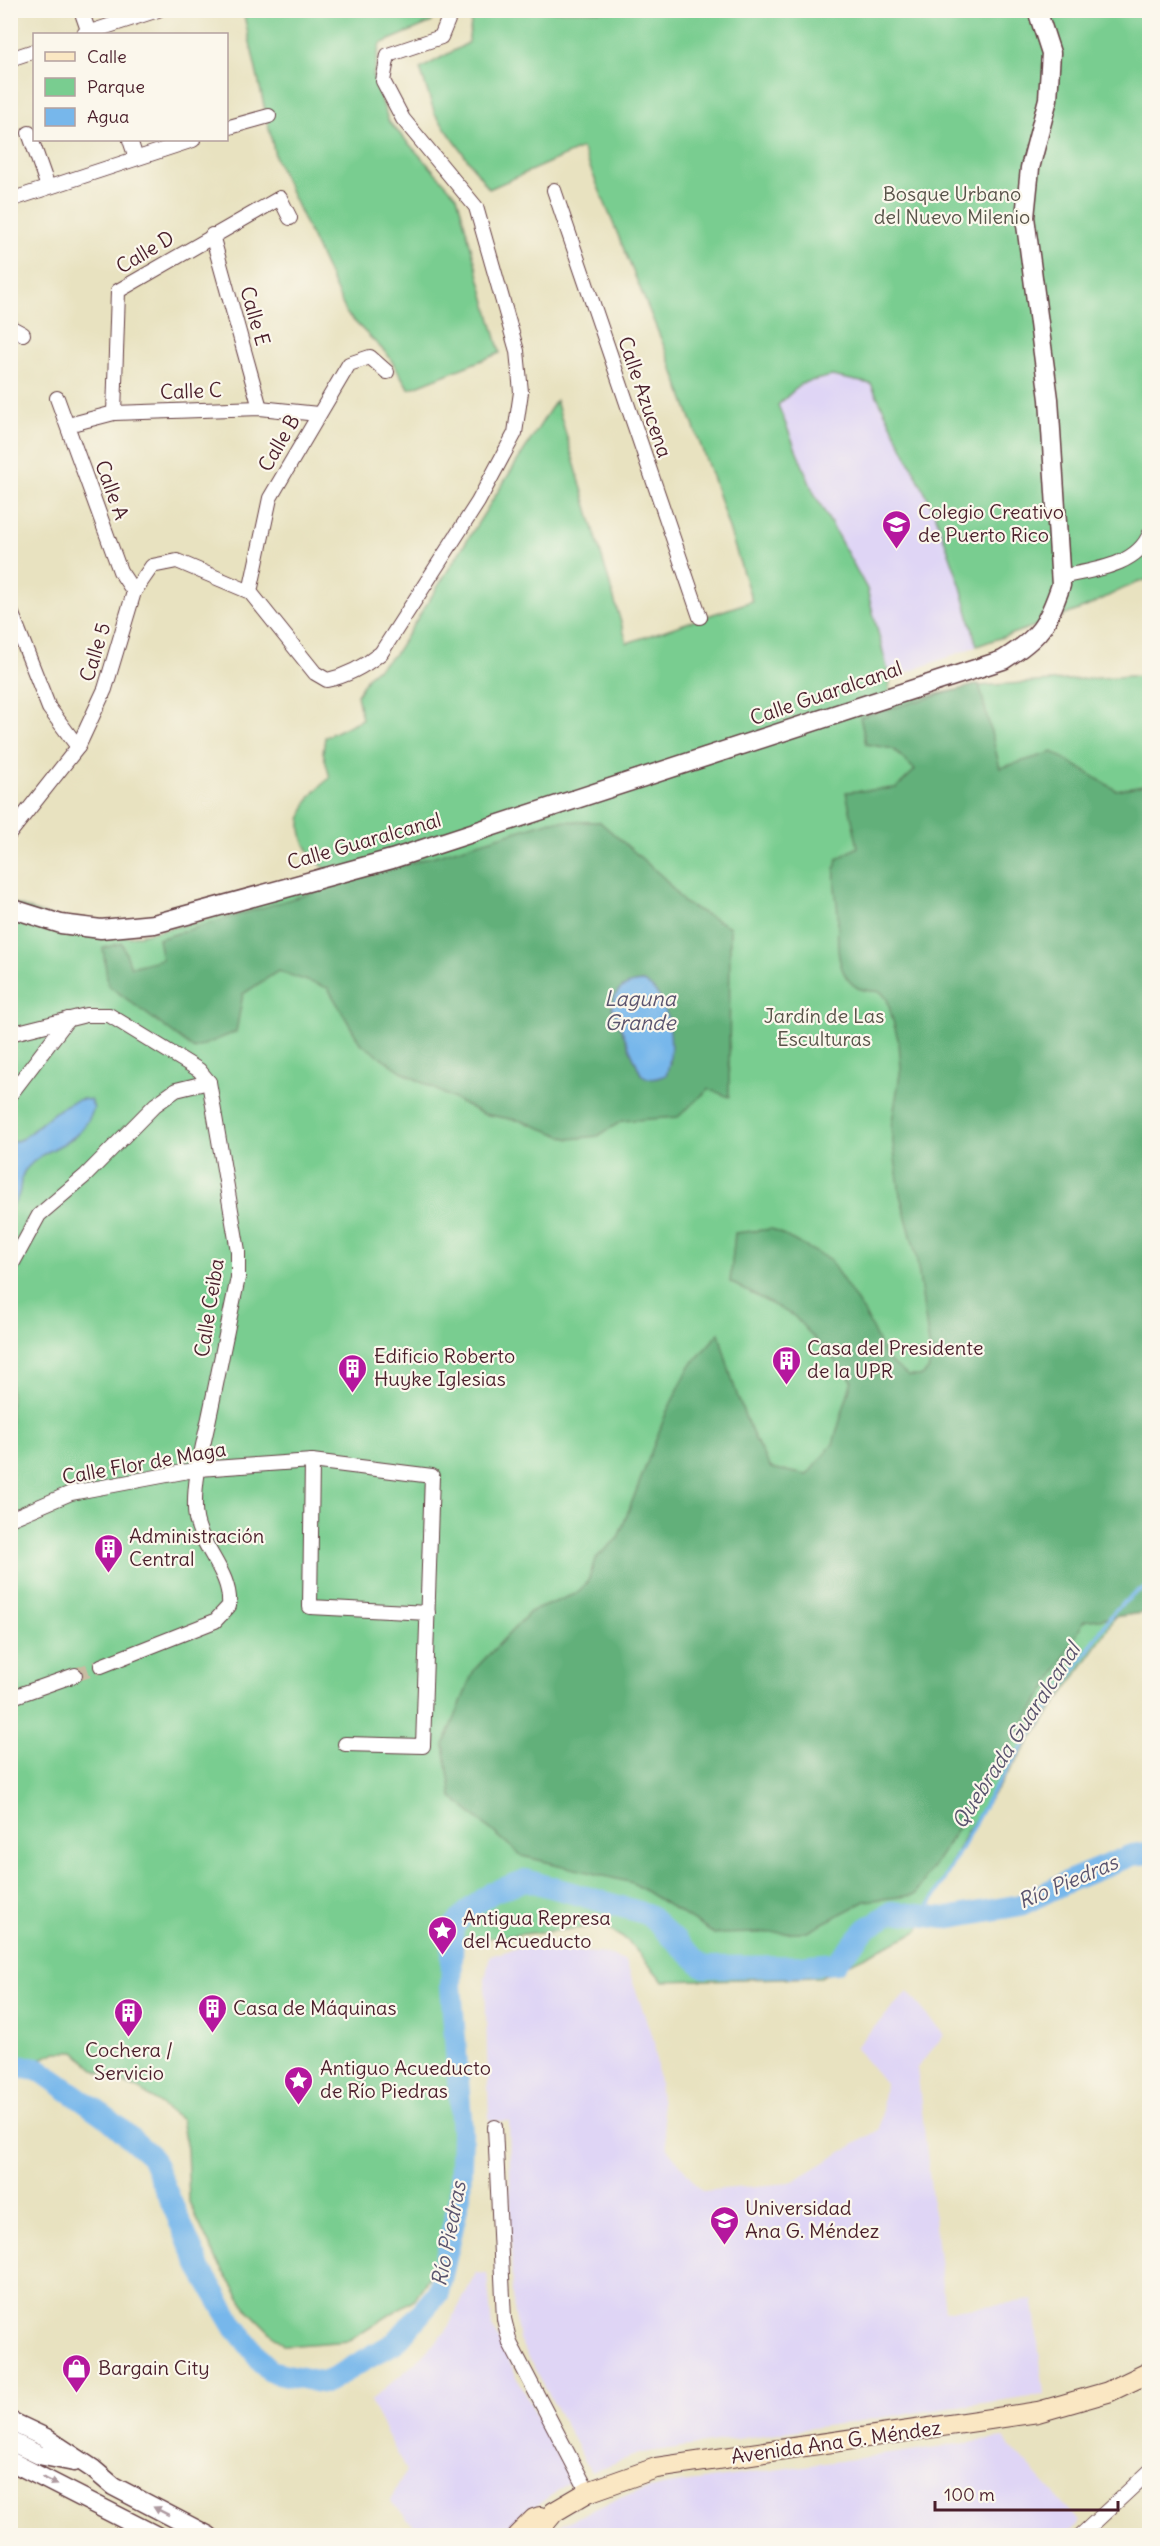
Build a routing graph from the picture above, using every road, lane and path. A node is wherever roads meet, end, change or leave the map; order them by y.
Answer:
1 (81, 10) edge
2 (158, 10) edge
3 (452, 10) edge
4 (1037, 10) edge
5 (87, 33) edge
6 (90, 33) edge
7 (33, 51) edge
8 (10, 59) edge
9 (269, 116) dead end
10 (228, 127) edge
11 (29, 133) dead end
12 (129, 141) edge
13 (190, 141) edge
14 (136, 159) junction
15 (48, 187) junction
16 (10, 200) edge
17 (544, 208) dead end
18 (290, 218) dead end
19 (212, 235) junction
20 (387, 372) dead end
21 (57, 398) dead end
22 (260, 408) junction
23 (114, 413) junction
24 (318, 414) junction
25 (68, 425) junction
26 (1149, 533) edge
27 (1060, 577) junction
28 (134, 592) junction
29 (250, 592) junction
30 (10, 609) edge
31 (700, 617) dead end
32 (78, 747) junction
33 (10, 833) edge
34 (10, 908) edge
35 (68, 1019) junction
36 (10, 1034) edge
37 (209, 1082) junction
38 (10, 1095) edge
39 (10, 1268) edge
40 (312, 1461) junction
41 (199, 1469) junction
42 (10, 1519) edge
43 (428, 1612) junction
44 (100, 1666) tunnel mouth
45 (75, 1675) tunnel mouth
46 (10, 1698) edge
47 (345, 1744) dead end
48 (495, 2127) dead end
49 (1149, 2372) edge
50 (10, 2421) edge
51 (10, 2441) edge
52 (10, 2461) edge
53 (85, 2465) junction
54 (1149, 2471) edge
55 (588, 2492) junction
56 (554, 2512) junction
57 (157, 2535) edge
58 (209, 2535) edge
59 (517, 2535) edge
60 (534, 2535) edge
61 (1080, 2535) edge

1 - 5 street
2 - 6 street
3 - 29 street
4 - 27 street, Calle Guaralcanal
7 - 8 street
9 - 10 street
11 - 15 street
12 - 14 street
13 - 14 street
14 - 15 street
15 - 16 street
17 - 31 street, Calle Azucena
18 - 19 street, Calle D
19 - 22 street, Calle E
19 - 23 street, Calle D
20 - 24 street, Calle B
21 - 25 street, Calle A
22 - 23 street, Calle C
22 - 24 street, Calle C
23 - 25 street, Calle C
24 - 29 street, Calle B
25 - 28 street, Calle A
26 - 27 street
27 - 34 street, Calle Guaralcanal
28 - 29 street, Calle 5
28 - 32 street, Calle 5
30 - 32 street
32 - 33 street, Calle 5
35 - 36 street
35 - 37 street
35 - 38 street
37 - 39 street
37 - 41 street, Calle Ceiba
40 - 41 street, Calle Flor de Maga
40 - 43 street, Calle Flor de Maga
40 - 43 street
41 - 42 street, Calle Flor de Maga
41 - 44 street, Calle Ceiba
43 - 47 street
45 - 46 street
48 - 55 street
49 - 55 main road, Avenida Ana G. Méndez
50 - 53 street
51 - 53 street
52 -> 57 street
58 -> 53 street
54 - 61 street
55 - 56 main road, Avenida Ana G. Méndez
56 - 59 main road
56 - 60 main road, Avenida Ana G. Méndez

